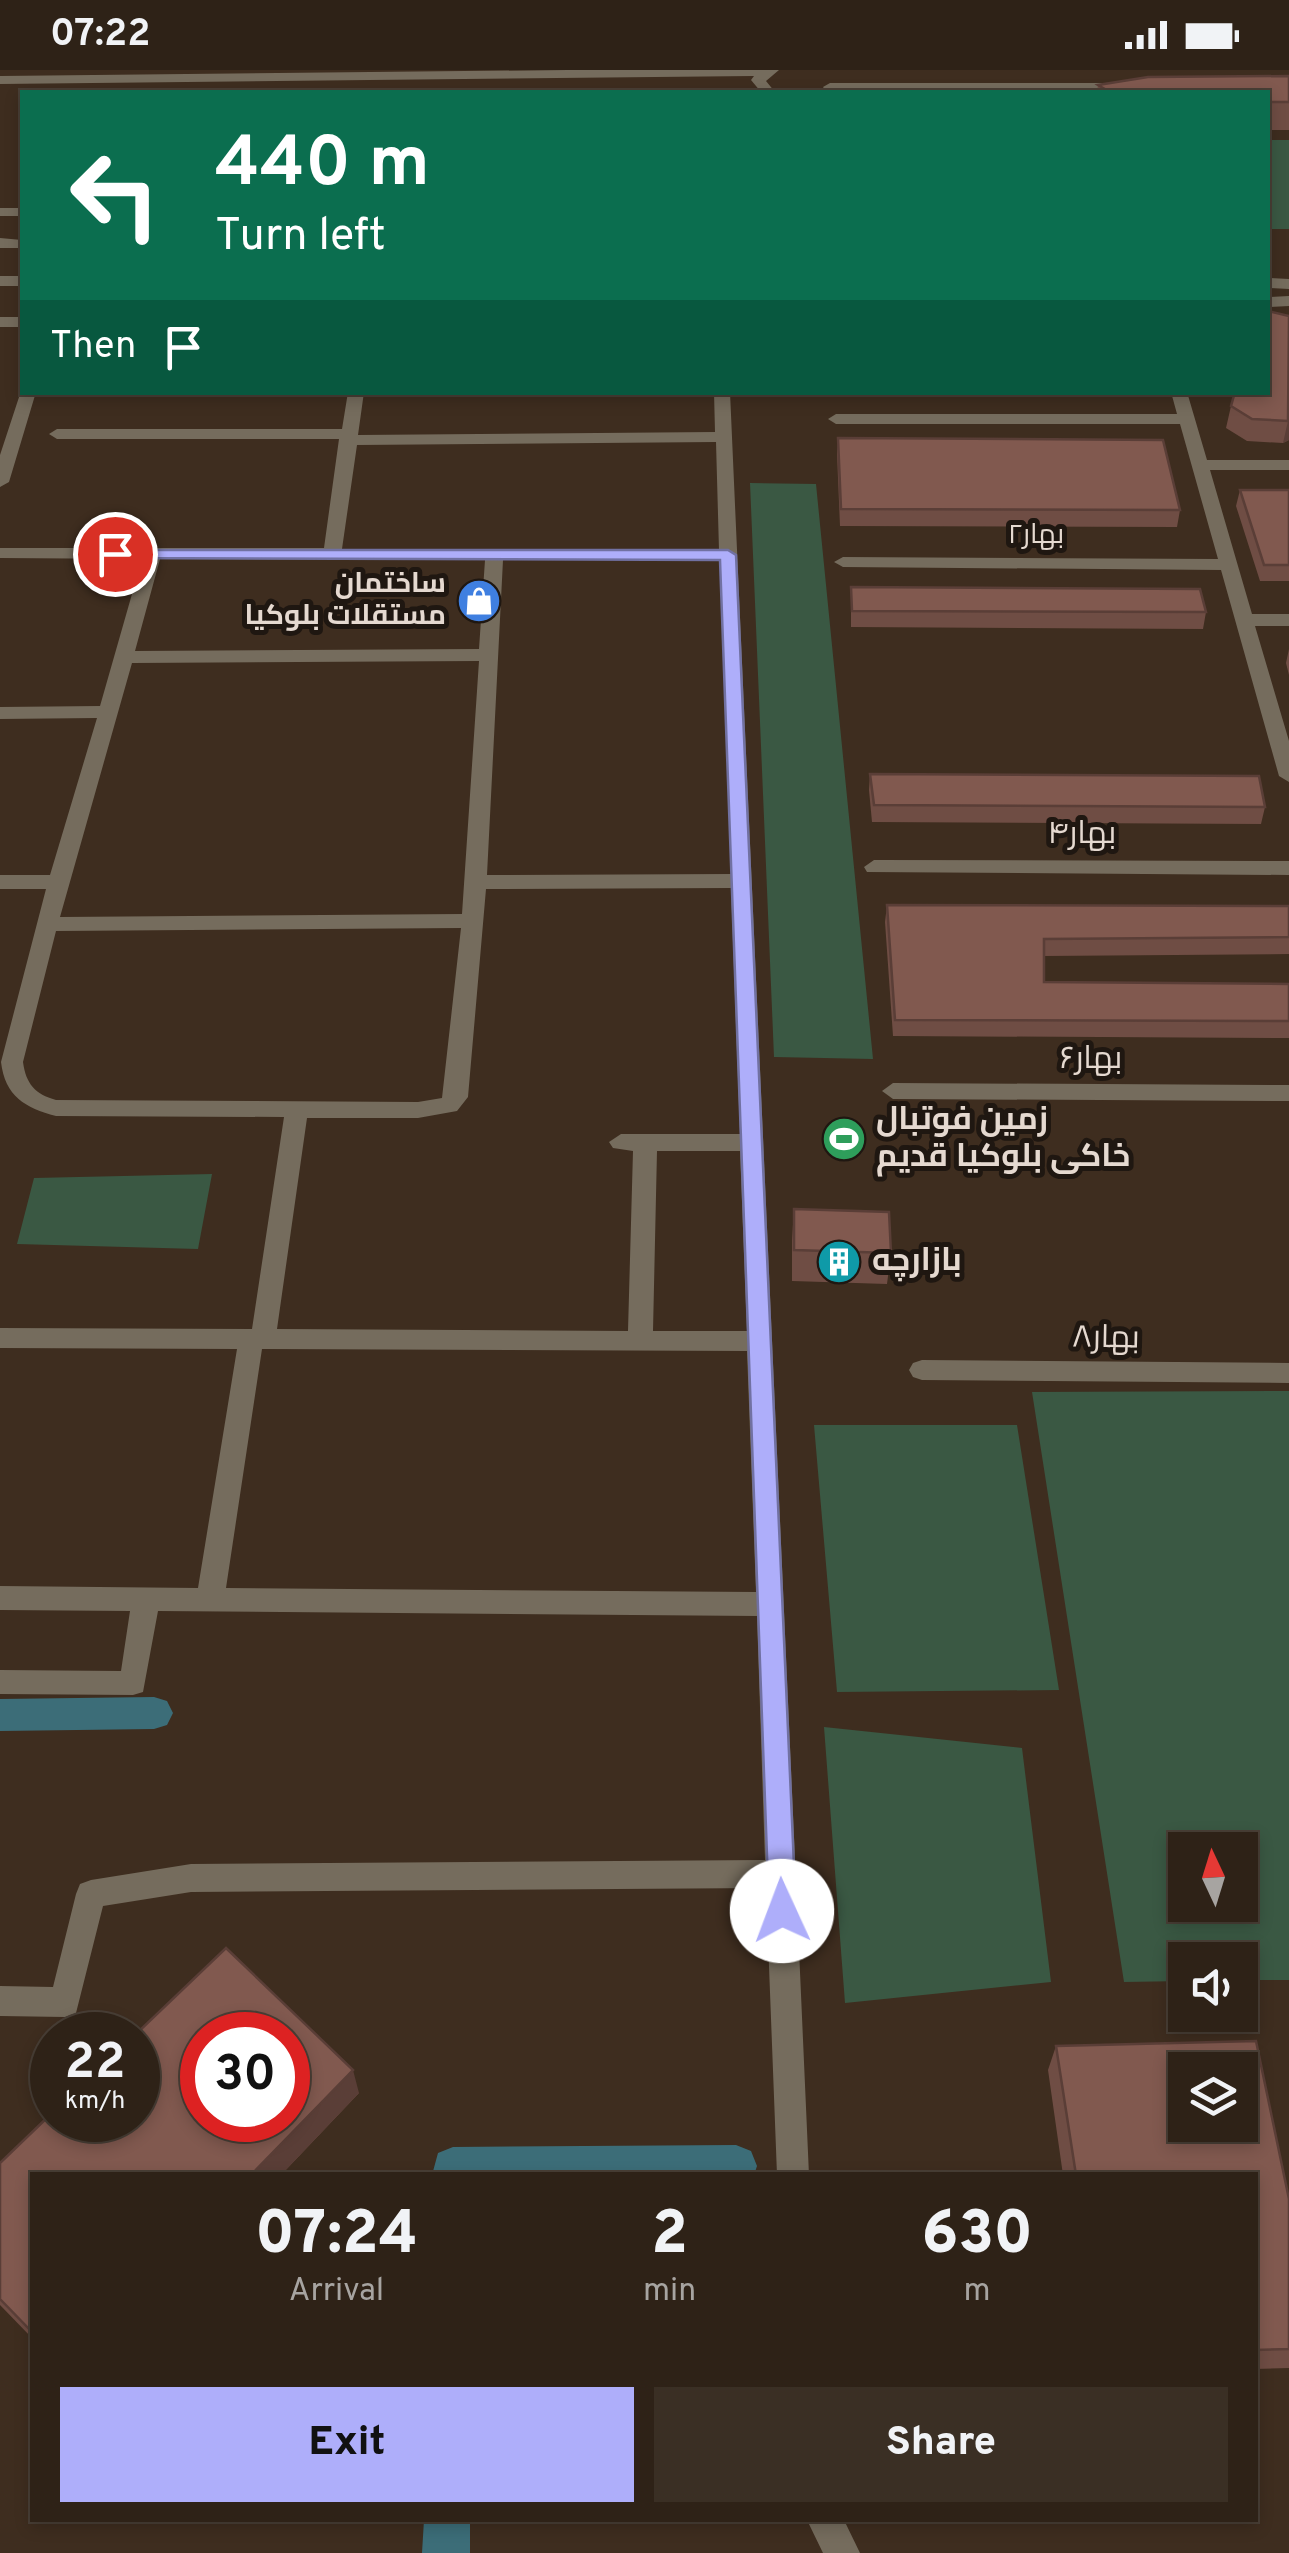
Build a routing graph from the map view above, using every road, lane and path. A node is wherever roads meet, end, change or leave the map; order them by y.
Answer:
1 (1087, 70) edge
2 (770, 71) edge
3 (501, 73) edge
4 (662, 73) edge
5 (340, 74) edge
6 (0, 80) edge
7 (824, 84) edge
8 (1152, 86) edge
9 (1096, 87) junction
10 (763, 90) edge
11 (27, 395) edge
12 (355, 395) edge
13 (722, 395) edge
14 (1180, 395) edge
15 (1187, 419) junction
16 (836, 420) dead end
17 (57, 434) dead end
18 (347, 437) junction
19 (724, 438) junction
20 (6, 443) edge
21 (1200, 465) junction
22 (1289, 465) edge
23 (0, 482) edge
24 (0, 553) edge
25 (153, 554) junction
26 (332, 554) junction
27 (494, 554) junction
28 (728, 555) junction
29 (843, 562) dead end
30 (1228, 566) junction
31 (1244, 620) junction
32 (1289, 620) edge
33 (489, 655) junction
34 (126, 657) junction
35 (0, 712) edge
36 (111, 712) junction
37 (1289, 776) edge
38 (874, 866) dead end
39 (1289, 868) edge
40 (741, 881) junction
41 (0, 882) edge
42 (58, 882) junction
43 (476, 882) junction
44 (471, 921) junction
45 (48, 924) junction
46 (11, 1015) edge
47 (893, 1091) dead end
48 (1289, 1093) edge
49 (298, 1109) junction
50 (752, 1144) junction
51 (0, 1338) edge
52 (257, 1339) junction
53 (640, 1340) junction
54 (760, 1340) junction
55 (922, 1370) dead end
56 (1289, 1373) edge
57 (0, 1598) edge
58 (146, 1599) junction
59 (210, 1599) junction
60 (770, 1604) junction
61 (0, 1682) edge
62 (781, 1874) junction
63 (0, 2001) edge
64 (793, 2172) edge
65 (826, 2522) edge
66 (842, 2553) edge

1 - 9 street
2 - 4 street
2 - 10 street
3 - 4 street
3 - 5 street
5 - 6 street
7 - 9 street
8 - 9 street
11 - 20 street
12 - 18 street
13 - 19 street
14 - 15 street
15 - 16 street
15 - 21 street
17 - 18 street
18 - 19 street
18 - 26 street
19 - 28 street
20 - 23 street
21 - 22 street
21 - 30 street
24 - 25 street
25 - 26 street
25 - 34 street
26 - 27 street
27 - 28 street
27 - 33 street
28 - 40 street
29 - 30 street, بهار۲
30 - 31 street
31 - 32 street
31 - 37 street
33 - 34 street
33 - 43 street
34 - 36 street
35 - 36 street
36 - 42 street
38 - 39 street, بهار۴
40 - 43 street
40 - 50 street
41 - 42 street
42 - 45 street
43 - 44 street
44 - 45 street
44 - 49 street
45 - 46 street
46 - 49 street
47 - 48 street, بهار۶
49 - 52 street
50 - 53 street
50 - 54 street
51 - 52 street
52 - 53 street
52 - 59 street
53 - 54 street
54 - 60 street
55 - 56 street, بهار۸
57 - 58 street
58 - 59 street
58 - 61 street
59 - 60 street
60 - 62 street
62 - 63 street
62 - 64 street
65 - 66 street

